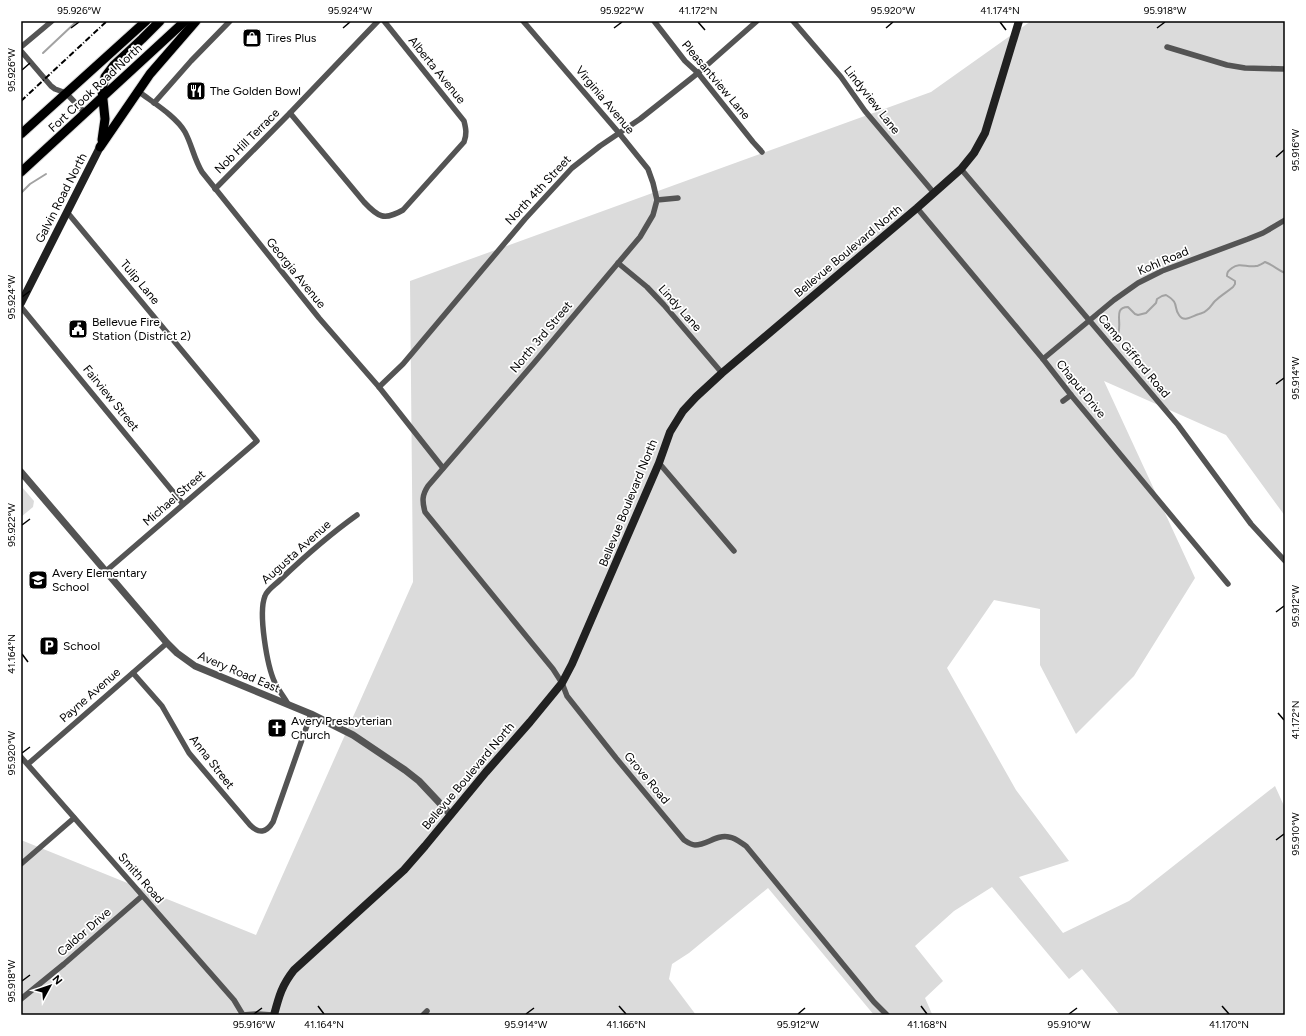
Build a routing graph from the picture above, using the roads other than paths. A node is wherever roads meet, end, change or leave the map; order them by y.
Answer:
1 (52, 21) edge
2 (146, 21) edge
3 (160, 21) edge
4 (185, 21) edge
5 (196, 21) edge
6 (230, 21) edge
7 (378, 21) edge
8 (384, 21) edge
9 (523, 21) edge
10 (654, 21) edge
11 (757, 21) edge
12 (793, 21) edge
13 (1019, 21) edge
14 (21, 47) edge
15 (1167, 47) dead end
16 (21, 51) edge
17 (1285, 69) edge
18 (698, 73) junction
19 (138, 91) junction
20 (66, 93) junction
21 (102, 98) junction
22 (154, 103) junction
23 (85, 113) junction
24 (290, 113) junction
25 (619, 133) junction
26 (21, 134) edge
27 (100, 147) junction
28 (762, 152) dead end
29 (961, 169) junction
30 (21, 172) edge
31 (215, 189) junction
32 (934, 193) junction
33 (678, 198) dead end
34 (657, 200) junction
35 (917, 208) junction
36 (67, 212) junction
37 (1285, 220) edge
38 (618, 263) junction
39 (21, 303) edge
40 (21, 307) edge
41 (1090, 320) junction
42 (1043, 359) junction
43 (722, 373) junction
44 (379, 386) junction
45 (1071, 395) junction
46 (1063, 401) dead end
47 (257, 441) joint
48 (659, 462) junction
49 (443, 468) junction
50 (21, 472) edge
51 (422, 500) joint
52 (184, 504) junction
53 (357, 515) dead end
54 (734, 551) dead end
55 (1285, 561) edge
56 (106, 571) junction
57 (1228, 584) dead end
58 (167, 643) junction
59 (133, 673) junction
60 (562, 683) junction
61 (288, 704) junction
62 (311, 714) junction
63 (21, 757) edge
64 (28, 764) junction
65 (450, 814) junction
66 (74, 818) junction
67 (21, 864) edge
68 (142, 896) junction
69 (21, 999) edge
70 (242, 1015) edge
71 (274, 1015) edge
72 (887, 1015) edge

1 - 14 street
2 - 20 main road
3 - 21 main road
4 - 21 main road, Fort Crook Road North
5 - 19 main road
6 - 22 street
7 - 24 street, Nob Hill Terrace
8 - 24 street, Alberta Avenue
9 - 25 street, Virginia Avenue
10 - 18 street, Pleasantview Lane
11 - 18 street, North 4th Street
12 - 32 street, Lindyview Lane
13 - 29 main road, Bellevue Boulevard North
15 - 17 street
16 - 20 street
18 - 25 street, North 4th Street
18 - 28 street, Pleasantview Lane
19 - 22 street, Georgia Avenue
19 - 27 main road
20 - 23 street
20 - 26 main road
21 - 23 main road, Fort Crook Road North
21 - 27 main road
22 - 31 street, Georgia Avenue
23 - 30 main road, Fort Crook Road North
24 - 31 street, Nob Hill Terrace
25 - 34 street, Virginia Avenue
25 - 44 street, North 4th Street
27 - 36 main road, Galvin Road North
29 - 32 main road, Bellevue Boulevard North
29 - 41 street, Camp Gifford Road
31 - 44 street, Georgia Avenue
32 - 35 main road, Bellevue Boulevard North
33 - 34 street
34 - 38 street, North 3rd Street
35 - 42 street, Chaput Drive
35 - 43 main road, Bellevue Boulevard North
36 - 39 main road, Galvin Road North
36 - 47 street, Tulip Lane
37 - 41 street, Kohl Road
38 - 43 street, Lindy Lane
38 - 49 street, North 3rd Street
40 - 52 street, Fairview Street
41 - 42 street, Kohl Road
41 - 55 street, Camp Gifford Road
42 - 45 street, Chaput Drive
43 - 48 main road, Bellevue Boulevard North
44 - 49 street, Georgia Avenue
45 - 46 street
45 - 57 street, Chaput Drive
47 - 52 street, Michael Street
48 - 54 street
48 - 60 main road, Bellevue Boulevard North
49 - 51 street, North 3rd Street
50 - 56 street, Avery Road East
51 - 60 street, Grove Road
52 - 56 street, Michael Street
53 - 61 street, Augusta Avenue
56 - 58 street, Avery Road East
58 - 59 street, Payne Avenue
58 - 61 street, Avery Road East
59 - 62 street, Anna Street
59 - 64 street, Payne Avenue
60 - 65 main road, Bellevue Boulevard North
60 - 72 street, Grove Road
61 - 62 street, Avery Road East
62 - 65 street, Avery Road East
63 - 64 street, Smith Road
64 - 66 street, Smith Road
65 - 71 main road, Bellevue Boulevard North
66 - 67 street
66 - 68 street, Smith Road
68 - 69 street, Caldor Drive
68 - 70 street, Smith Road
70 - 71 street

